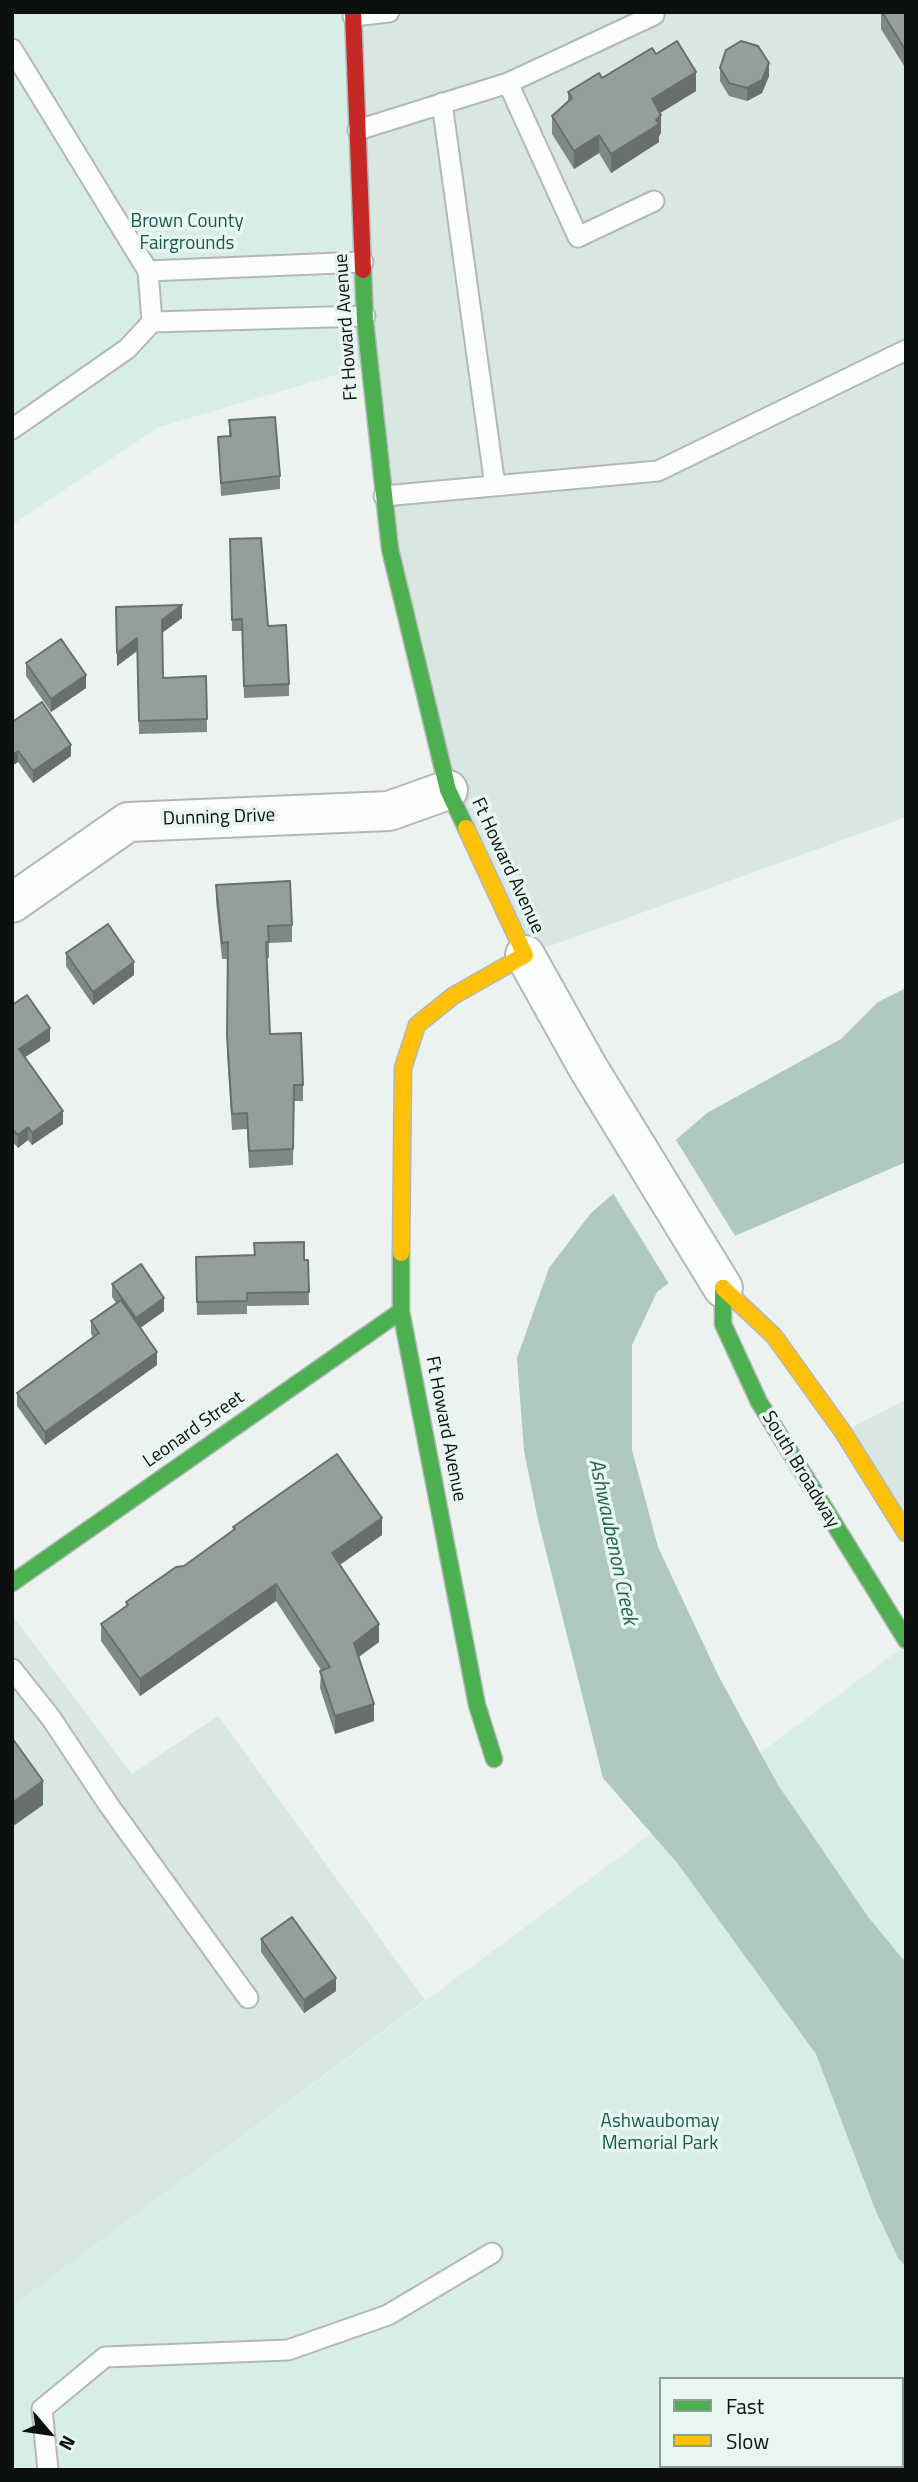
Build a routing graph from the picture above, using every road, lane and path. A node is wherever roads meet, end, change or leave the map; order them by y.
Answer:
1 (389, 12) edge
2 (652, 12) edge
3 (353, 14) edge
4 (12, 49) edge
5 (508, 83) junction
6 (442, 103) junction
7 (358, 130) junction
8 (654, 201) dead end
9 (363, 262) junction
10 (148, 271) junction
11 (365, 316) junction
12 (152, 322) junction
13 (906, 350) edge
14 (12, 429) edge
15 (495, 486) junction
16 (384, 496) junction
17 (447, 790) junction
18 (12, 903) edge
19 (525, 955) junction
20 (723, 1288) junction
21 (401, 1311) junction
22 (906, 1533) edge
23 (12, 1583) edge
24 (906, 1640) edge
25 (12, 1669) edge
26 (494, 1759) dead end
27 (248, 1998) dead end
28 (492, 2253) dead end
29 (48, 2470) edge

1 - 3 lane
2 - 5 lane
3 - 7 street, Ft Howard Avenue
4 - 10 lane
5 - 6 lane
5 - 8 lane
6 - 7 lane
6 - 15 lane
7 - 9 street, Ft Howard Avenue
9 - 10 lane
9 - 11 street, Ft Howard Avenue
10 - 12 lane
11 - 12 lane
11 - 16 street, Ft Howard Avenue
12 - 14 lane
13 - 15 lane
15 - 16 lane
16 - 17 street, Ft Howard Avenue
17 - 18 street, Dunning Drive
17 - 19 street, Ft Howard Avenue
19 - 20 street
19 - 21 street, Ft Howard Avenue
20 - 22 street
20 - 24 street, South Broadway
21 - 23 street, Leonard Street
21 - 26 street, Ft Howard Avenue
25 - 27 lane
28 - 29 lane

